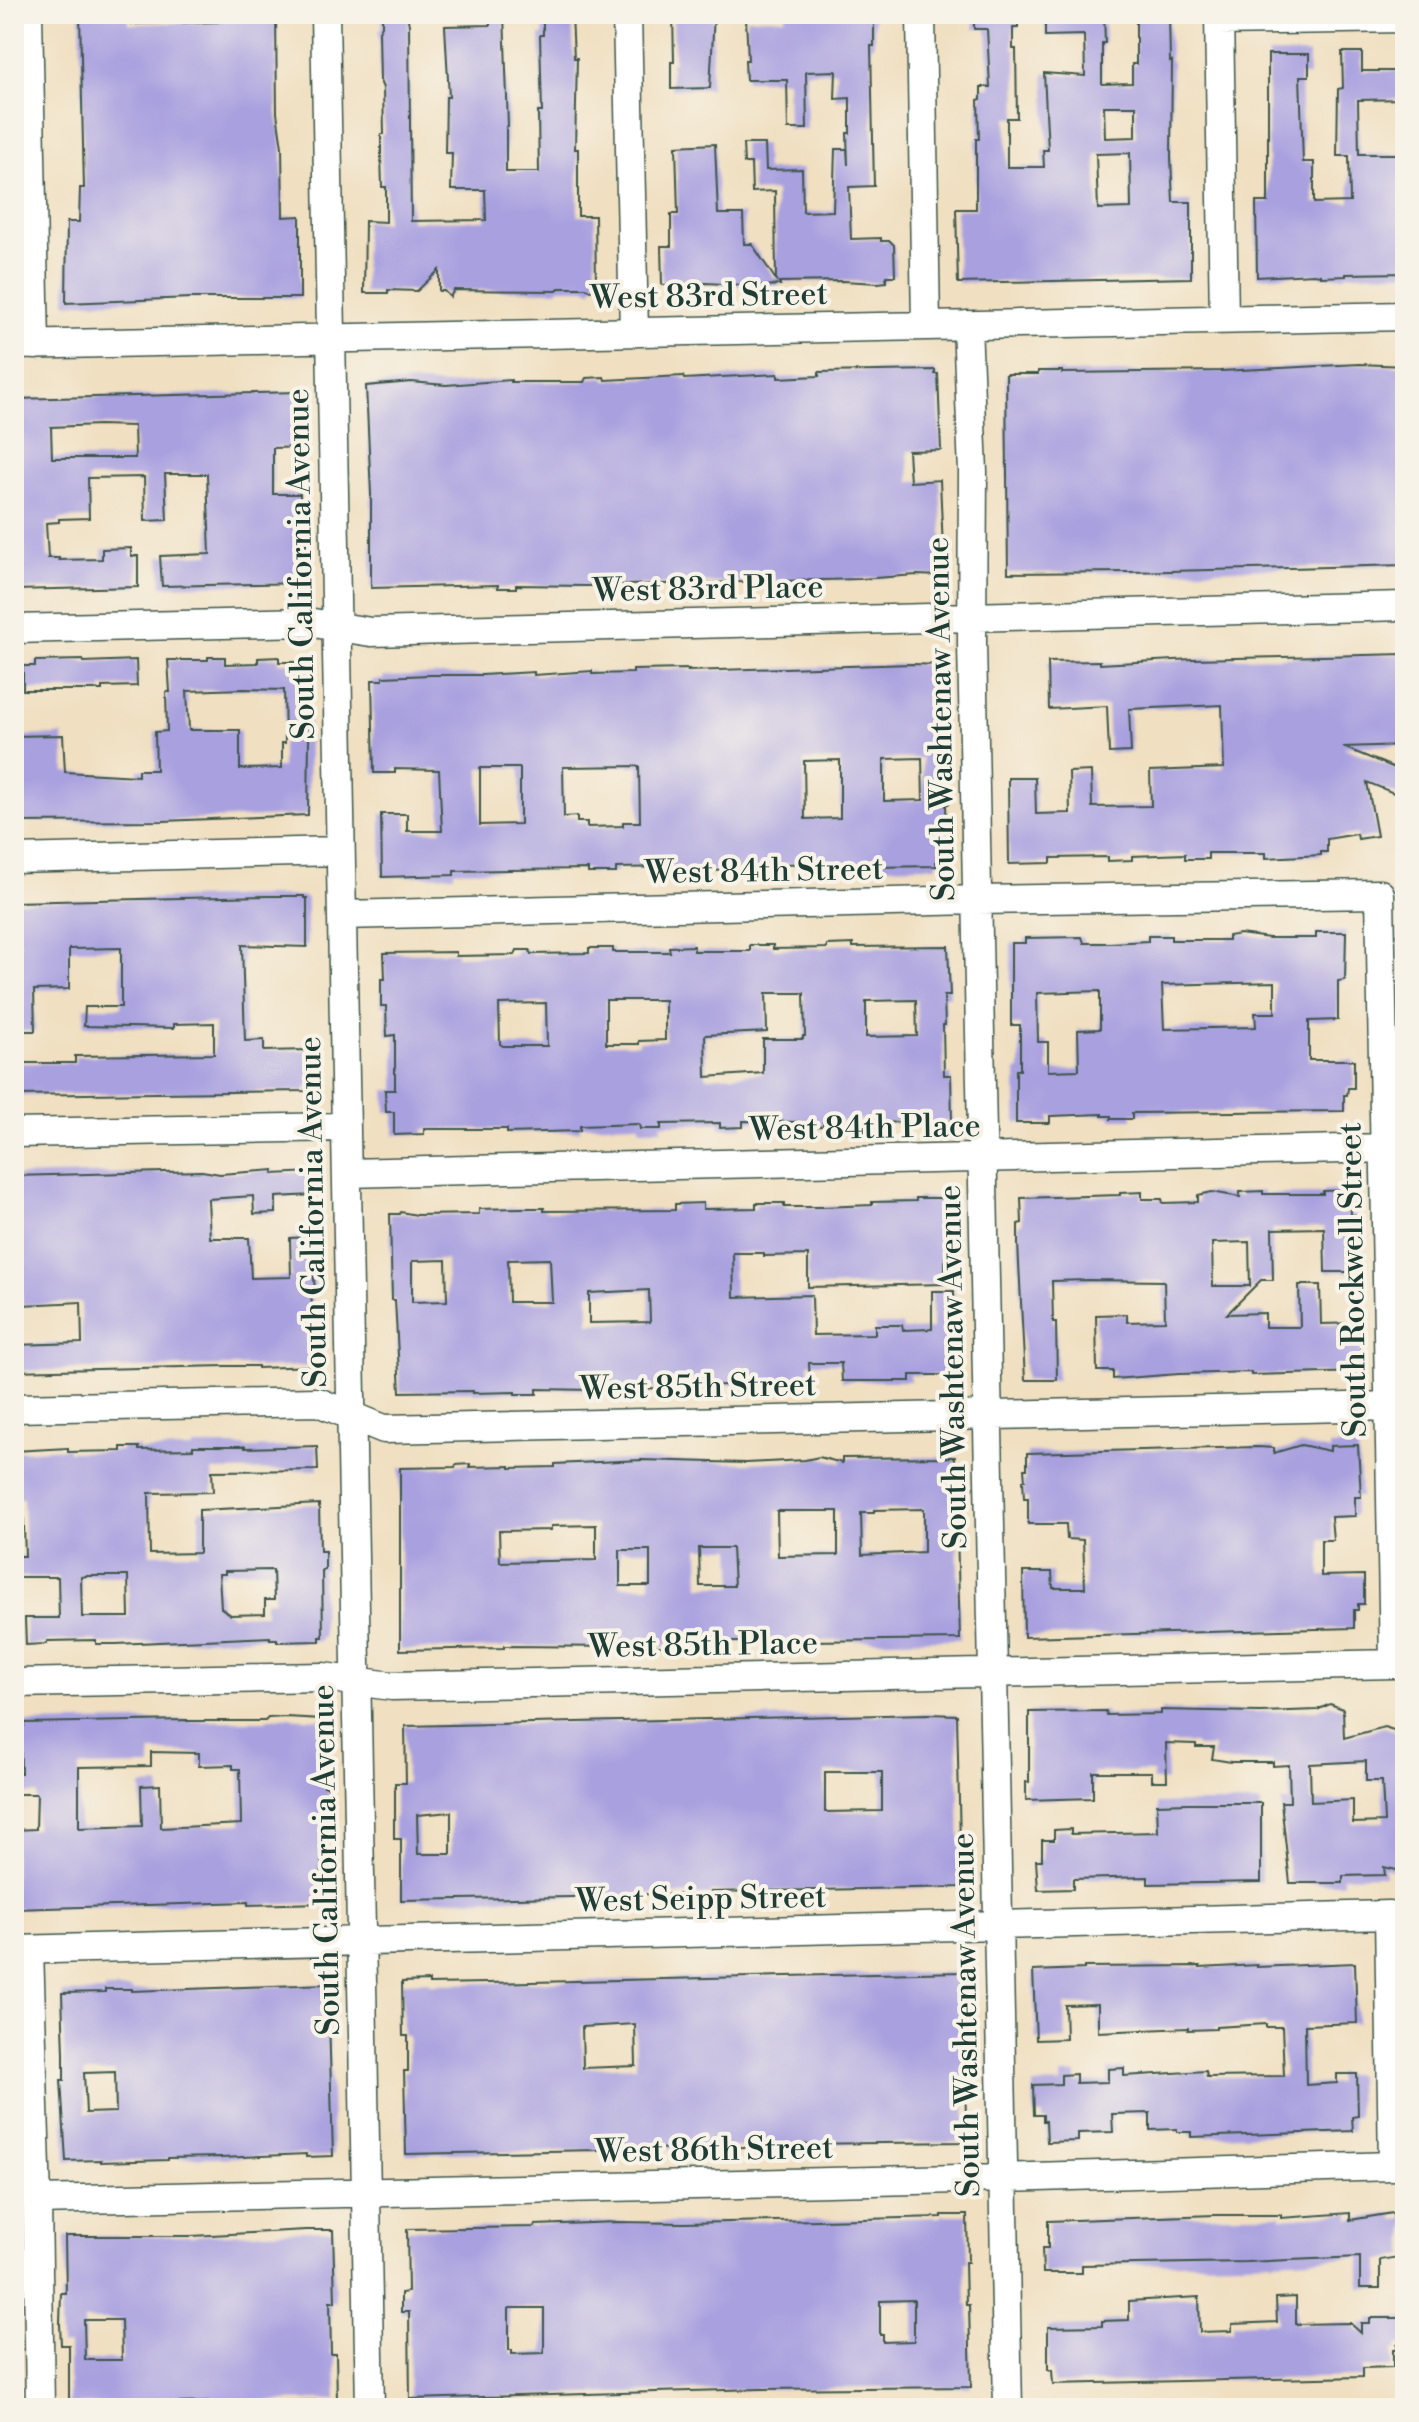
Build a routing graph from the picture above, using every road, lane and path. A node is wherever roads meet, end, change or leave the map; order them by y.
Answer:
1 (28, 14) edge
2 (325, 14) edge
3 (627, 14) edge
4 (921, 14) edge
5 (1219, 18) edge
6 (1405, 18) edge
7 (1405, 316) edge
8 (1224, 319) junction
9 (967, 325) junction
10 (926, 326) junction
11 (634, 332) junction
12 (330, 339) junction
13 (25, 345) edge
14 (1405, 606) edge
15 (973, 617) junction
16 (336, 627) junction
17 (14, 629) edge
18 (340, 851) junction
19 (14, 859) edge
20 (1380, 894) joint
21 (977, 900) junction
22 (342, 915) junction
23 (346, 1127) junction
24 (14, 1133) edge
25 (1386, 1148) junction
26 (982, 1159) junction
27 (347, 1173) junction
28 (1389, 1406) junction
29 (14, 1408) edge
30 (987, 1414) junction
31 (351, 1415) junction
32 (1394, 1664) joint
33 (993, 1673) junction
34 (357, 1681) junction
35 (14, 1683) edge
36 (998, 1926) junction
37 (362, 1941) junction
38 (21, 1950) edge
39 (1393, 2166) joint
40 (1003, 2178) junction
41 (366, 2191) junction
42 (37, 2200) junction
43 (40, 2408) edge
44 (370, 2408) edge
45 (1008, 2408) edge

1 - 13 street
2 - 12 street, South California Avenue
3 - 11 street
4 - 10 street
5 - 6 street
5 - 8 street
7 - 8 street, West 83rd Street
8 - 9 street, West 83rd Street
9 - 10 street, West 83rd Street
9 - 15 street, South Washtenaw Avenue
10 - 11 street, West 83rd Street
11 - 12 street, West 83rd Street
12 - 13 street, West 83rd Street
12 - 16 street, South California Avenue
14 - 15 street, West 83rd Place
15 - 16 street, West 83rd Place
15 - 21 street, South Washtenaw Avenue
16 - 17 street, West 83rd Place
16 - 18 street, South California Avenue
18 - 19 street
18 - 22 street, South California Avenue
20 - 21 street, West 84th Street
20 - 25 street, South Rockwell Street
21 - 22 street, West 84th Street
21 - 26 street, South Washtenaw Avenue
22 - 23 street, South California Avenue
23 - 24 street
23 - 27 street, South California Avenue
25 - 26 street, West 84th Place
25 - 28 street, South Rockwell Street
26 - 27 street, West 84th Place
26 - 30 street, South Washtenaw Avenue
27 - 31 street, South California Avenue
28 - 30 street, West 85th Street
28 - 32 street, South Rockwell Street
29 - 31 street, West 85th Street
30 - 31 street, West 85th Street
30 - 33 street, South Washtenaw Avenue
31 - 34 street, South California Avenue
32 - 33 street, West 85th Place
33 - 34 street, West 85th Place
33 - 36 street, South Washtenaw Avenue
34 - 35 street, West 85th Place
34 - 37 street, South California Avenue
36 - 37 street, West Seipp Street
36 - 39 street, West Seipp Street
36 - 40 street, South Washtenaw Avenue
37 - 38 street, West Seipp Street
37 - 41 street, South California Avenue
38 - 42 street
39 - 40 street, West 86th Street
40 - 41 street, West 86th Street
40 - 45 street, South Washtenaw Avenue
41 - 42 street, West 86th Street
41 - 44 street, South California Avenue
42 - 43 street

